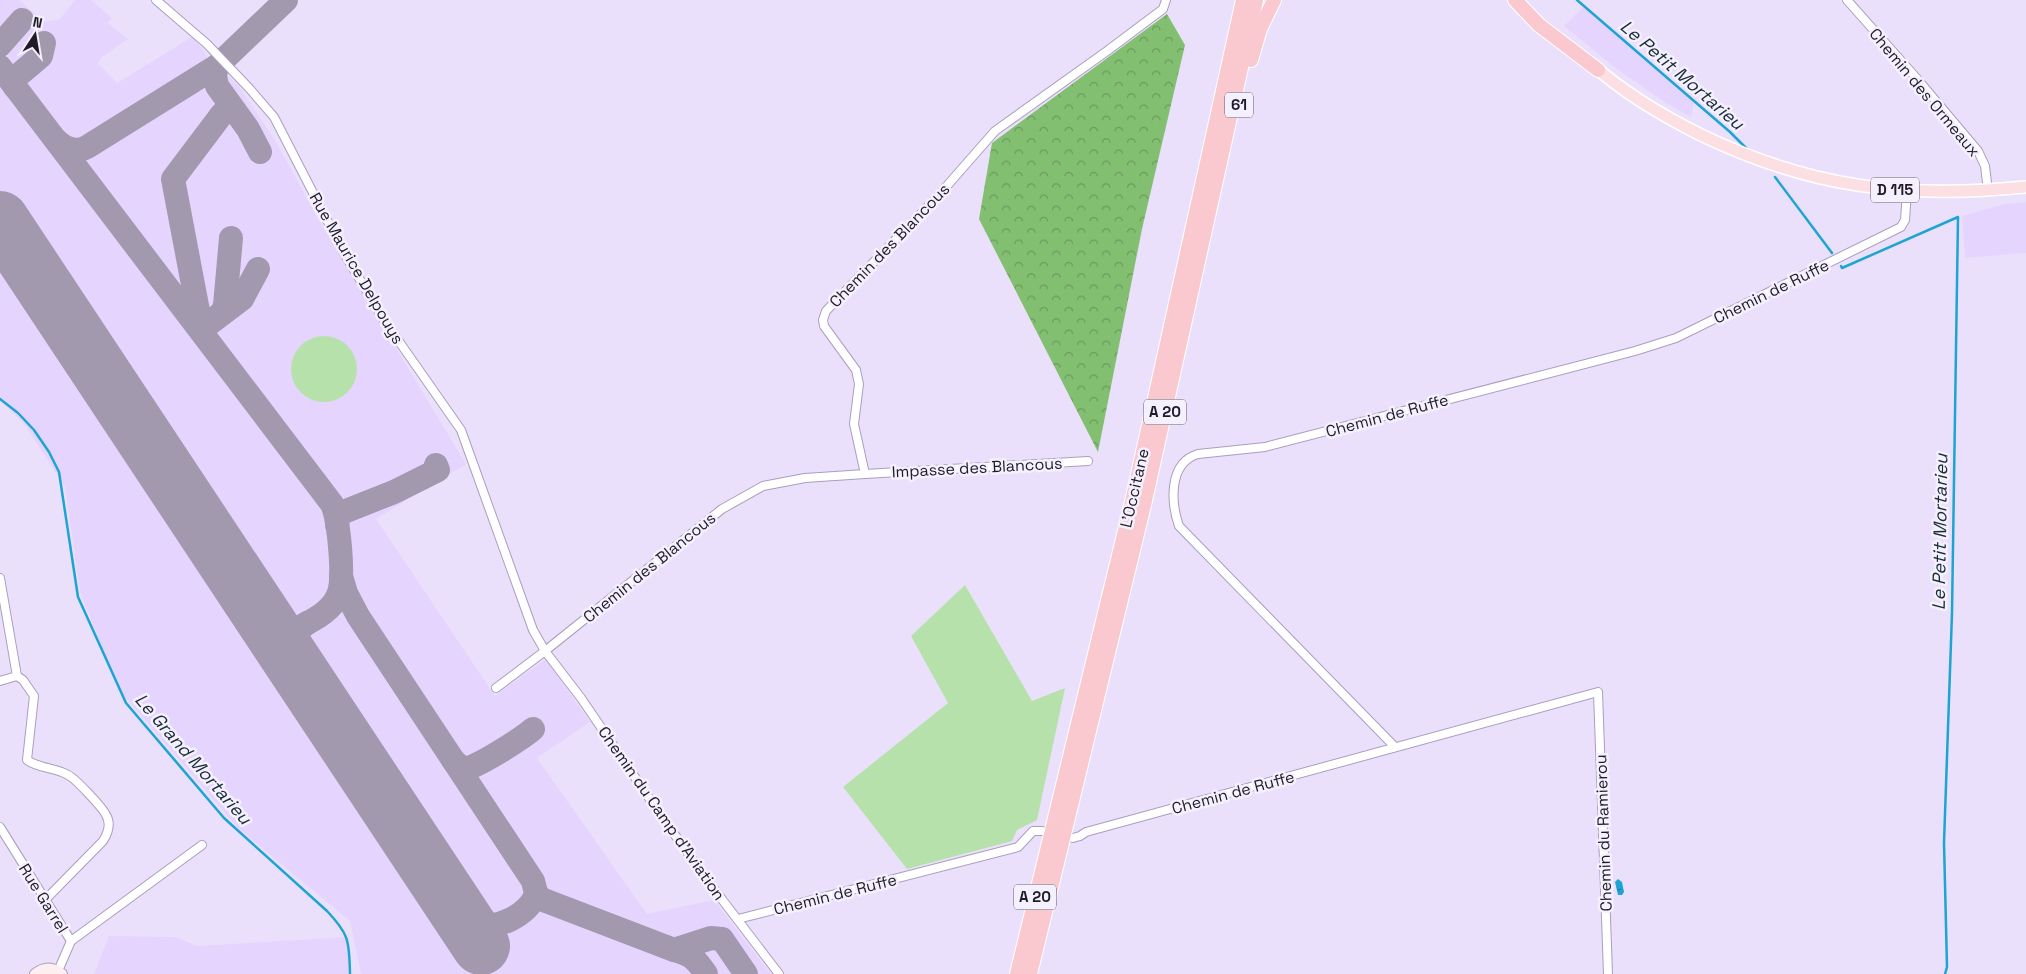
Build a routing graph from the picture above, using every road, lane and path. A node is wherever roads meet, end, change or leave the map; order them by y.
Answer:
1 (156, 0) edge
2 (1166, 0) edge
3 (1234, 0) edge
4 (1243, 0) edge
5 (1256, 0) edge
6 (1276, 0) edge
7 (1515, 0) edge
8 (1523, 0) edge
9 (1847, 0) edge
10 (1598, 70) junction
11 (1207, 162) junction
12 (2026, 187) edge
13 (1907, 191) junction
14 (1988, 191) junction
15 (1214, 194) junction
16 (1088, 461) dead end
17 (865, 474) junction
18 (0, 578) edge
19 (545, 651) junction
20 (17, 676) junction
21 (0, 681) edge
22 (496, 688) dead end
23 (1598, 692) joint
24 (1395, 746) junction
25 (0, 827) edge
26 (1042, 831) dead end
27 (1073, 838) dead end
28 (202, 845) dead end
29 (45, 900) junction
30 (738, 918) junction
31 (71, 941) junction
32 (60, 972) edge
33 (35, 974) edge
34 (779, 974) edge
35 (1017, 974) edge
36 (1030, 974) edge
37 (1608, 974) edge

1 - 19 street, Rue Maurice Delpouys
2 - 17 street, Chemin des Blancous
3 - 11 highway, 61
4 - 11 highway, L'Occitane / A 20
5 - 15 highway, L'Occitane / A 20
6 - 15 highway, 61
7 - 10 highway
8 - 10 main road, D 115
9 - 14 street, Chemin des Ormeaux
10 - 13 main road, D 115
11 - 35 highway, L'Occitane / A 20
12 - 14 main road, D 115
13 - 14 main road, D 115
13 - 24 street, Chemin de Ruffe
15 - 36 highway, L'Occitane / A 20
16 - 17 street, Impasse des Blancous
17 - 19 street, Chemin des Blancous
18 - 20 street
19 - 22 street, Chemin des Blancous
19 - 30 street, Chemin du Camp d'Aviation
20 - 21 street
20 - 29 street
23 - 24 street, Chemin de Ruffe
23 - 37 street, Chemin du Ramierou
24 - 27 street, Chemin de Ruffe
25 - 29 street, Rue Garrel
26 - 30 street, Chemin de Ruffe
28 - 31 street
29 - 31 street, Rue Garrel
30 - 34 street, Chemin du Camp d'Aviation
31 - 32 street, Rue Garrel
32 - 33 main road

